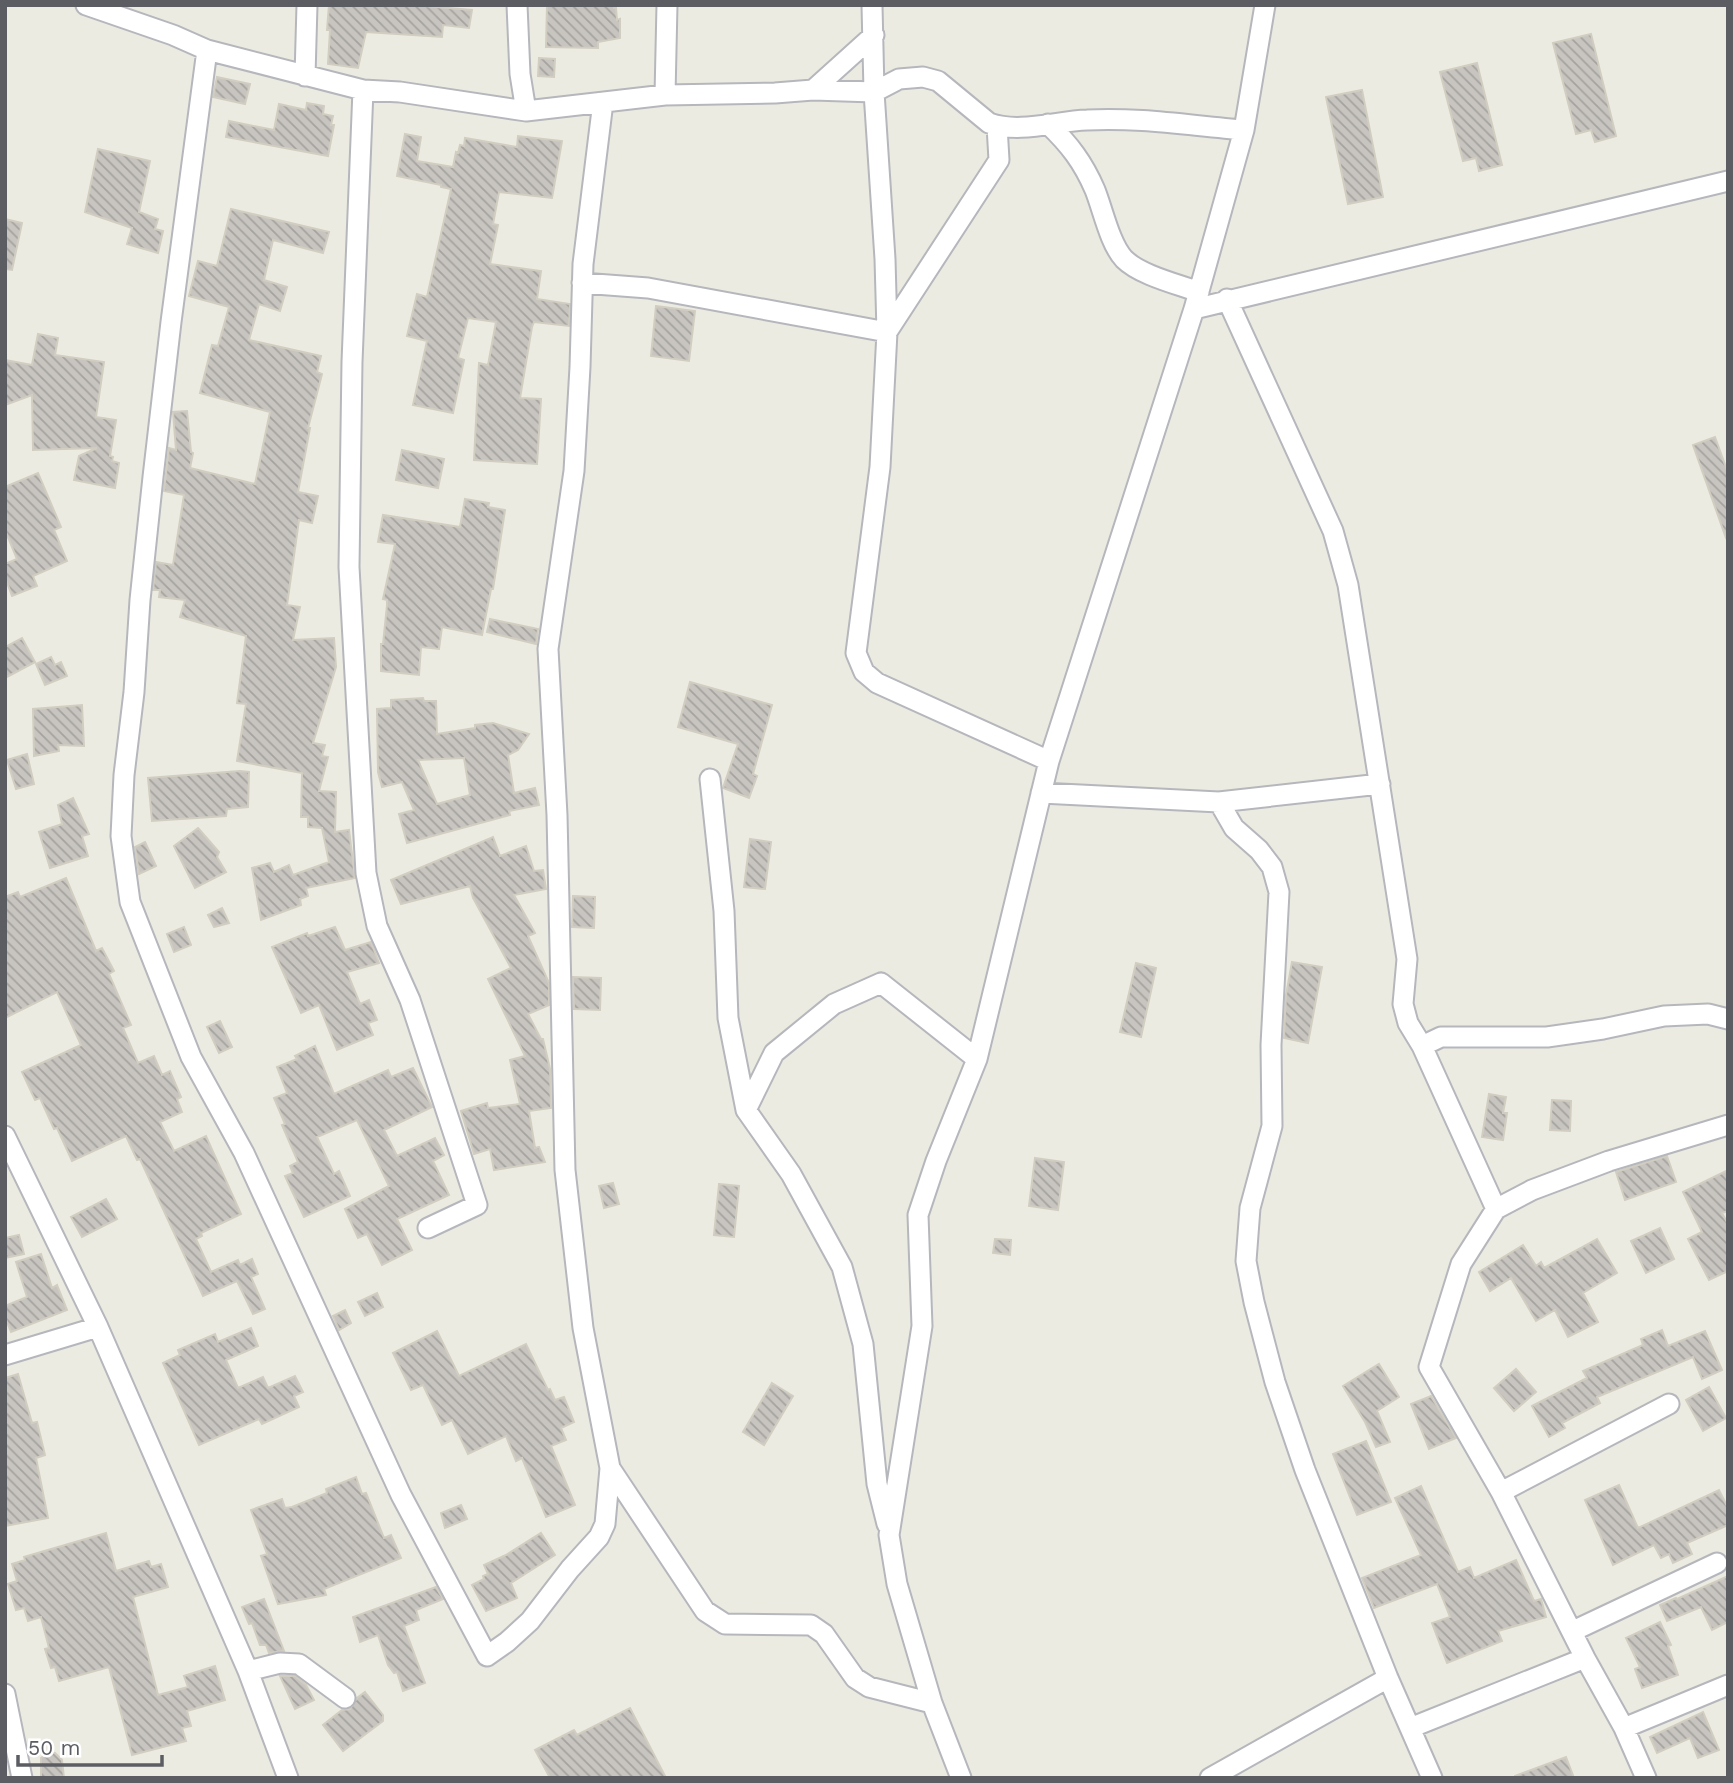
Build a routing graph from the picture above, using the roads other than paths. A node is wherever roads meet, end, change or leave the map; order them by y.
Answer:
1 (86, 5) edge
2 (307, 5) edge
3 (517, 5) edge
4 (667, 5) edge
5 (872, 5) edge
6 (1265, 5) edge
7 (109, 9) edge
8 (874, 35) junction
9 (207, 50) junction
10 (305, 76) junction
11 (363, 90) junction
12 (813, 90) junction
13 (874, 92) junction
14 (665, 95) junction
15 (603, 102) junction
16 (526, 111) junction
17 (1048, 124) junction
18 (997, 126) junction
19 (1244, 131) junction
20 (1728, 181) edge
21 (582, 283) junction
22 (1227, 299) junction
23 (1196, 300) junction
24 (887, 332) junction
25 (1049, 761) junction
26 (710, 779) dead end
27 (1380, 784) junction
28 (1041, 793) junction
29 (1219, 802) junction
30 (1728, 1019) edge
31 (1422, 1046) junction
32 (977, 1059) junction
33 (746, 1110) junction
34 (1728, 1125) edge
35 (8, 1146) edge
36 (1496, 1209) junction
37 (428, 1228) dead end
38 (98, 1327) junction
39 (5, 1355) edge
40 (1670, 1404) dead end
41 (610, 1468) junction
42 (1501, 1492) junction
43 (889, 1535) junction
44 (1717, 1563) dead end
45 (1573, 1631) junction
46 (1585, 1658) junction
47 (248, 1671) junction
48 (1388, 1678) junction
49 (1728, 1685) edge
50 (5, 1694) edge
51 (345, 1698) dead end
52 (932, 1703) junction
53 (1410, 1728) junction
54 (1624, 1728) junction
55 (22, 1778) edge
56 (288, 1778) edge
57 (961, 1778) edge
58 (1210, 1778) edge
59 (1432, 1778) edge
60 (1646, 1778) edge

1 - 7 street
2 - 10 street
3 - 16 street
4 - 14 street
5 - 8 street
6 - 19 street
7 - 9 street
8 - 12 street
8 - 13 street
9 - 10 street
9 - 41 street
10 - 11 street
11 - 16 street
11 - 37 street
12 - 13 street
12 - 14 street
13 - 18 street
13 - 24 street
14 - 15 street
15 - 16 street
15 - 21 street
17 - 18 street
17 - 19 street
17 - 23 street
18 - 24 street
19 - 23 street
20 - 22 street
21 - 24 street
21 - 41 street
22 - 23 street
22 - 27 street
23 - 25 street
24 - 25 street
25 - 28 street
26 - 33 street
27 - 29 street
27 - 31 street
28 - 29 street
28 - 32 street
29 - 48 street
30 - 31 street
31 - 36 street
32 - 33 street
32 - 43 street
33 - 43 street
34 - 36 street
35 - 38 street
36 - 42 street
38 - 39 street
38 - 47 street
40 - 42 street
41 - 52 street
42 - 45 street
43 - 52 street
44 - 45 street
45 - 46 street
46 - 53 street
46 - 54 street
47 - 51 street
47 - 56 street
48 - 53 street
48 - 58 street
49 - 54 street
50 - 55 street
52 - 57 street
53 - 59 street
54 - 60 street

